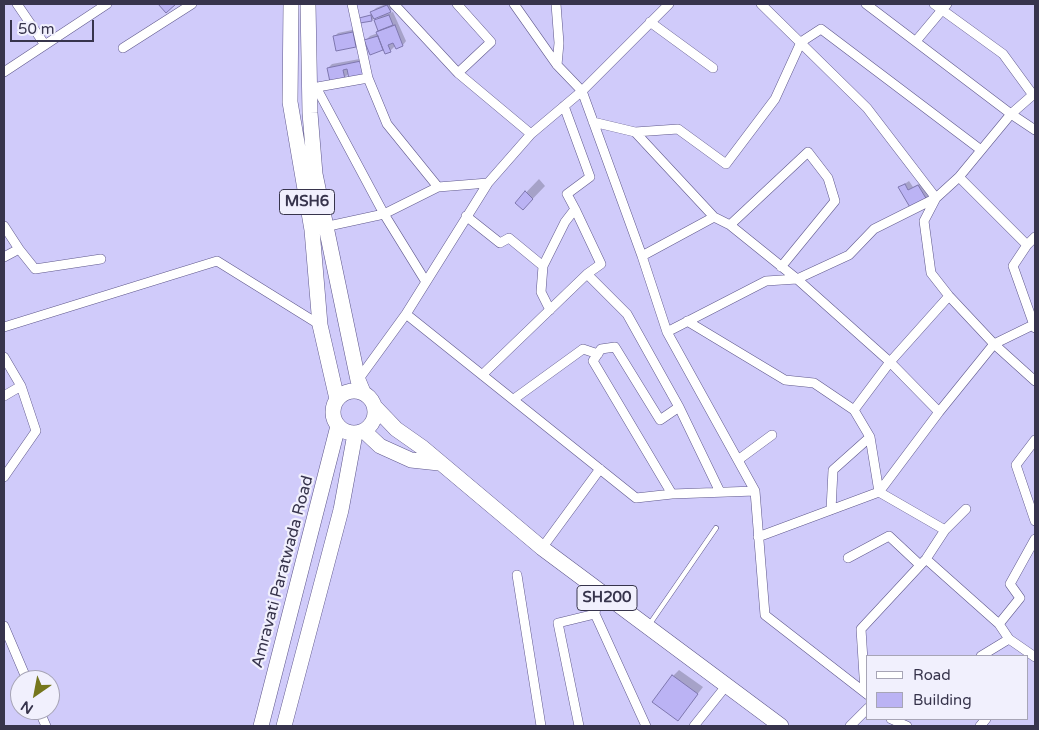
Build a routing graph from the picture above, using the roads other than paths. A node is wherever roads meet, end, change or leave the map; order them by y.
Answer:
1 (29, 4) edge
2 (108, 4) edge
3 (290, 4) edge
4 (308, 4) edge
5 (352, 4) edge
6 (394, 4) edge
7 (457, 4) edge
8 (514, 4) edge
9 (556, 4) edge
10 (669, 4) edge
11 (761, 4) edge
12 (866, 4) edge
13 (934, 4) edge
14 (187, 5) edge
15 (19, 7) edge
16 (944, 7) edge
17 (650, 22) junction
18 (916, 41) junction
19 (801, 42) junction
20 (44, 45) junction
21 (123, 48) dead end
22 (557, 65) junction
23 (713, 68) dead end
24 (4, 72) edge
25 (458, 73) junction
26 (368, 78) junction
27 (313, 88) junction
28 (582, 91) junction
29 (1034, 94) edge
30 (564, 106) junction
31 (1011, 114) junction
32 (593, 122) junction
33 (1035, 130) edge
34 (635, 132) junction
35 (531, 134) junction
36 (981, 150) junction
37 (959, 177) junction
38 (488, 183) junction
39 (438, 187) junction
40 (936, 198) junction
41 (575, 209) junction
42 (384, 214) junction
43 (466, 216) junction
44 (714, 217) junction
45 (730, 225) junction
46 (4, 226) edge
47 (319, 228) junction
48 (1035, 237) edge
49 (1027, 245) junction
50 (19, 249) junction
51 (642, 256) junction
52 (4, 257) edge
53 (101, 259) dead end
54 (543, 266) junction
55 (781, 267) junction
56 (587, 274) junction
57 (797, 279) junction
58 (426, 282) junction
59 (948, 296) junction
60 (550, 310) junction
61 (406, 314) junction
62 (687, 321) junction
63 (320, 325) junction
64 (1035, 326) edge
65 (4, 327) edge
66 (667, 332) junction
67 (994, 344) junction
68 (598, 354) junction
69 (4, 357) edge
70 (890, 362) junction
71 (482, 375) junction
72 (1035, 381) edge
73 (21, 386) junction
74 (361, 386) junction
75 (4, 396) edge
76 (337, 399) junction
77 (514, 399) junction
78 (375, 407) junction
79 (679, 407) junction
80 (854, 410) junction
81 (939, 412) junction
82 (338, 426) junction
83 (360, 433) junction
84 (772, 435) dead end
85 (870, 437) junction
86 (1035, 440) edge
87 (738, 460) junction
88 (439, 463) junction
89 (600, 469) junction
90 (4, 477) edge
91 (756, 490) junction
92 (720, 492) junction
93 (879, 492) junction
94 (672, 494) junction
95 (966, 509) dead end
96 (831, 510) junction
97 (1035, 521) edge
98 (716, 528) dead end
99 (945, 530) junction
100 (758, 537) junction
101 (1035, 539) edge
102 (542, 548) junction
103 (848, 558) dead end
104 (923, 562) junction
105 (518, 575) dead end
106 (598, 591) junction
107 (595, 614) junction
108 (999, 624) junction
109 (4, 626) edge
110 (647, 628) junction
111 (1009, 639) junction
112 (983, 655) edge
113 (1035, 657) edge
114 (22, 670) edge
115 (726, 686) junction
116 (866, 693) edge
117 (866, 710) edge
118 (894, 720) edge
119 (261, 726) edge
120 (284, 726) edge
121 (541, 726) edge
122 (579, 726) edge
123 (643, 726) edge
124 (694, 726) edge
125 (781, 726) edge
126 (850, 726) edge
127 (907, 726) edge

1 - 15 street
2 - 20 street
3 - 47 main road, MSH6
4 - 27 main road, MSH6
5 - 26 street
6 - 25 street
7 - 25 street
8 - 22 street
9 - 22 street
10 - 17 street
11 - 19 street
12 - 18 street
13 - 16 street
14 - 21 street
15 - 20 street
16 - 18 street
16 - 29 street
17 - 23 street
17 - 28 street
18 - 31 street
19 - 34 street
19 - 36 street
19 - 40 street
20 - 24 street
22 - 28 street
25 - 35 street
26 - 27 street
26 - 39 street
27 - 42 street
27 - 47 main road, MSH6
28 - 30 street
28 - 32 street
29 - 31 street
30 - 35 street
30 - 41 street
31 - 33 street
31 - 36 street
32 - 34 street
32 - 51 street
34 - 44 street
35 - 38 street
36 - 37 street
37 - 40 street
37 - 49 street
38 - 39 street
38 - 43 street
39 - 42 street
40 - 57 street
40 - 59 street
41 - 54 street
41 - 56 street
42 - 47 street
42 - 58 street
43 - 54 street
43 - 58 street
44 - 45 street
44 - 51 street
45 - 55 street
45 - 55 street
46 - 50 street
47 - 63 main road, MSH6
47 - 74 main road, MSH6
48 - 49 street
49 - 64 street
50 - 52 street
50 - 53 street
51 - 66 street
54 - 60 street
55 - 57 street
56 - 60 street
56 - 79 street
57 - 62 street
57 - 70 street
58 - 61 street
59 - 67 street
59 - 70 street
60 - 71 street
61 - 71 street
61 - 74 street
62 - 66 street
62 - 80 street
63 - 65 street
63 - 76 main road, MSH6
64 - 67 street
66 - 87 street
67 - 72 street
67 - 81 street
68 - 77 street
68 - 79 street
68 - 94 street
69 - 73 street
70 - 80 street
70 - 81 street
71 - 77 street
73 - 75 street
73 - 90 street
74 - 76 main road
74 - 78 main road
76 - 82 main road
77 - 89 street
78 - 83 main road
78 - 88 main road, SH200
79 - 92 street
80 - 85 street
81 - 93 street
82 - 83 main road
82 - 119 main road, Amravati Paratwada Road
83 - 88 main road
83 - 120 main road
84 - 87 street
85 - 93 street
85 - 96 street
86 - 97 street
87 - 91 street
88 - 102 main road, SH200
89 - 94 street
89 - 102 street
91 - 92 street
91 - 100 street
92 - 94 street
93 - 96 street
93 - 99 street
95 - 99 street
96 - 100 street
98 - 110 lane
99 - 104 street
100 - 116 street
101 - 108 street
102 - 106 main road, SH200
103 - 104 street
104 - 108 street
104 - 116 street
105 - 121 street
106 - 107 street
106 - 110 main road, SH200
107 - 122 street
107 - 123 street
108 - 111 street
109 - 114 street
110 - 115 main road, SH200
111 - 112 street
111 - 113 street
115 - 124 street
115 - 125 main road, SH200
117 - 126 street
118 - 127 street

